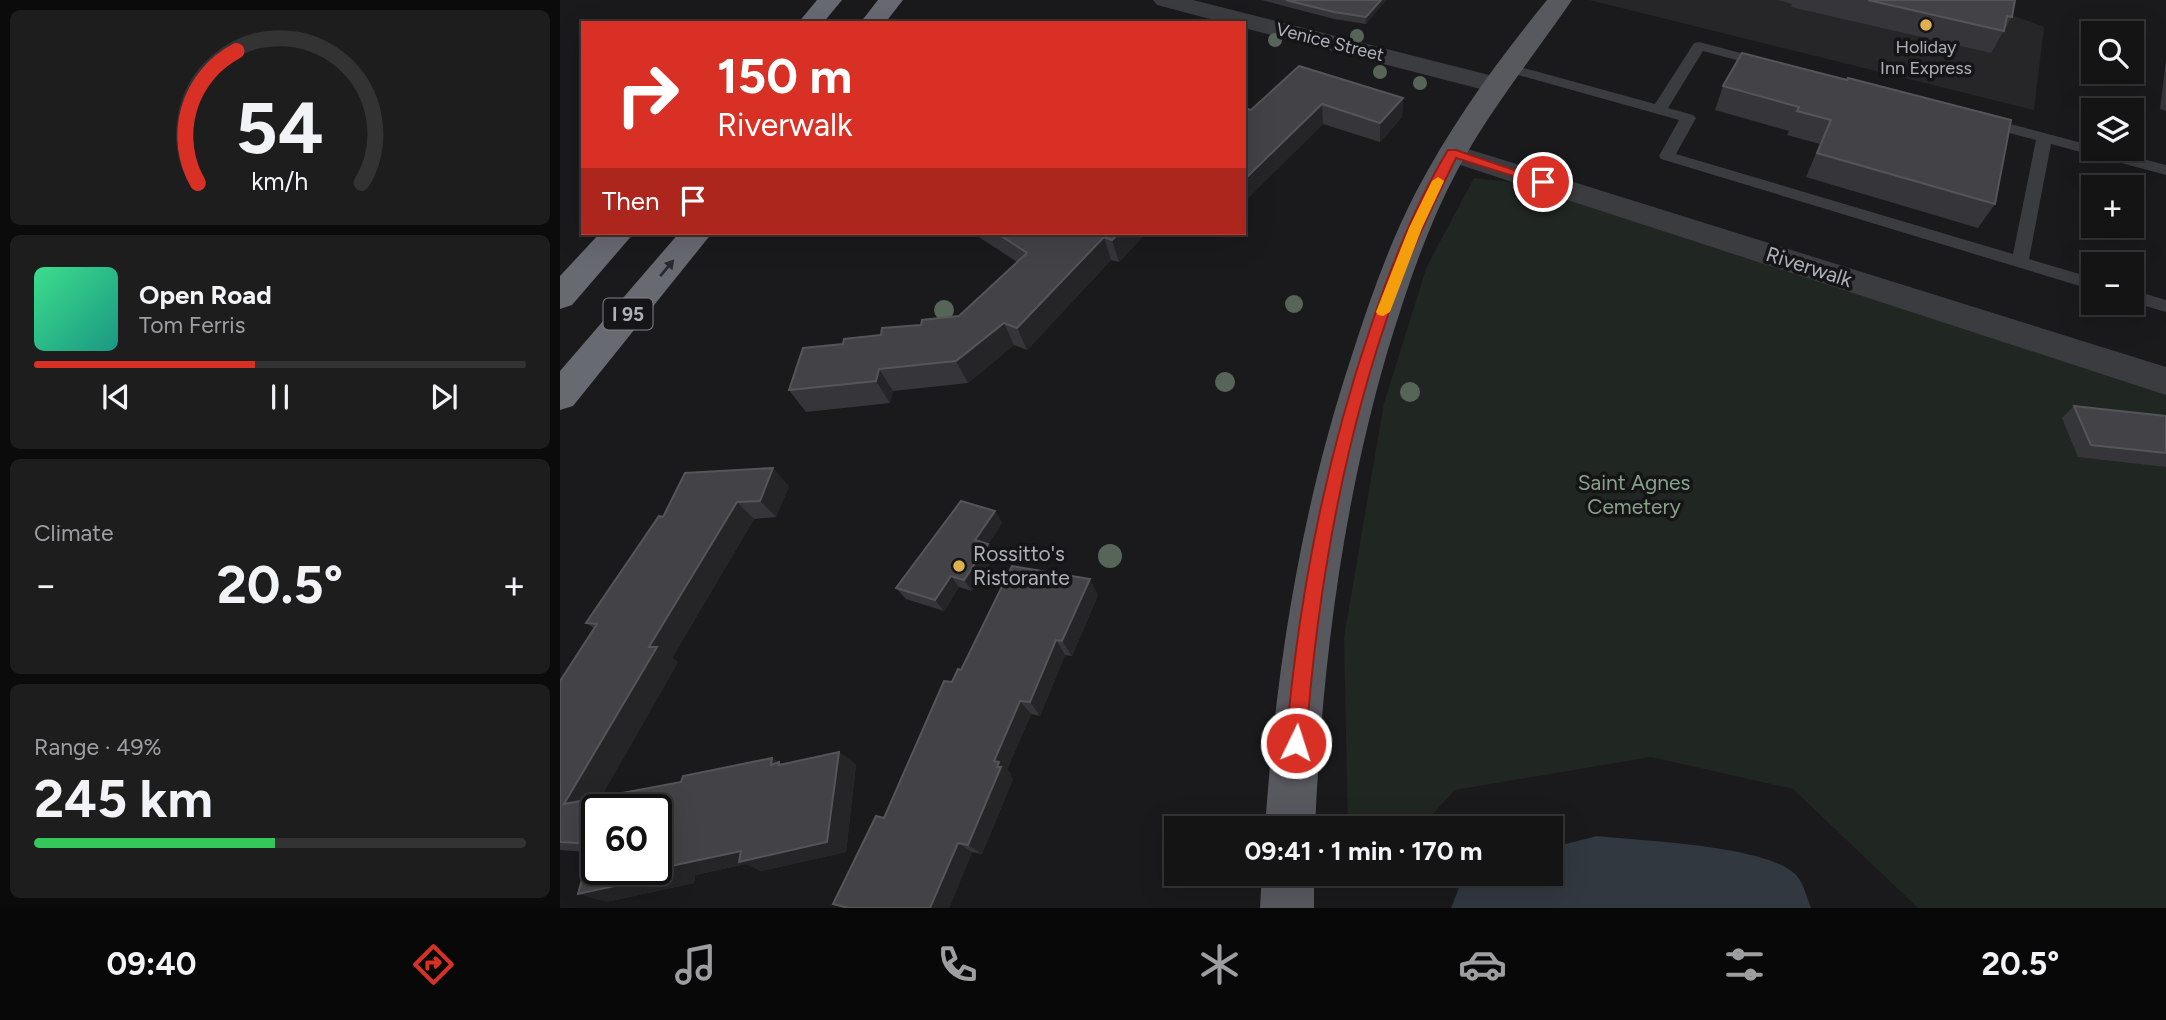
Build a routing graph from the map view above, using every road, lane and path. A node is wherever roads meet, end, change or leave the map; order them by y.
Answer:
1 (831, 0) edge
2 (891, 0) edge
3 (1165, 0) edge
4 (1560, 0) edge
5 (812, 21) edge
6 (874, 21) edge
7 (1778, 68) edge
8 (1502, 76) junction
9 (1659, 110) junction
10 (1964, 117) edge
11 (2044, 138) junction
12 (1457, 145) junction
13 (2166, 170) edge
14 (616, 235) edge
15 (694, 235) edge
16 (2020, 262) junction
17 (2081, 280) edge
18 (560, 297) edge
19 (2144, 300) edge
20 (2166, 306) edge
21 (2166, 360) edge
22 (2166, 381) edge
23 (560, 396) edge
24 (1291, 816) edge
25 (1288, 886) edge
26 (1287, 908) edge

1 - 5 highway
2 - 6 highway
3 - 8 street, Venice Street
4 - 8 main road
7 - 9 lane
8 - 9 lane
8 - 12 main road
9 - 16 lane
10 - 11 lane
11 - 13 lane
11 - 16 lane
12 - 21 street, Riverwalk
12 - 22 street, Riverwalk
12 - 24 main road
14 - 18 highway
23 -> 15 highway, I 95
16 - 17 lane
19 - 20 lane
25 - 26 main road

